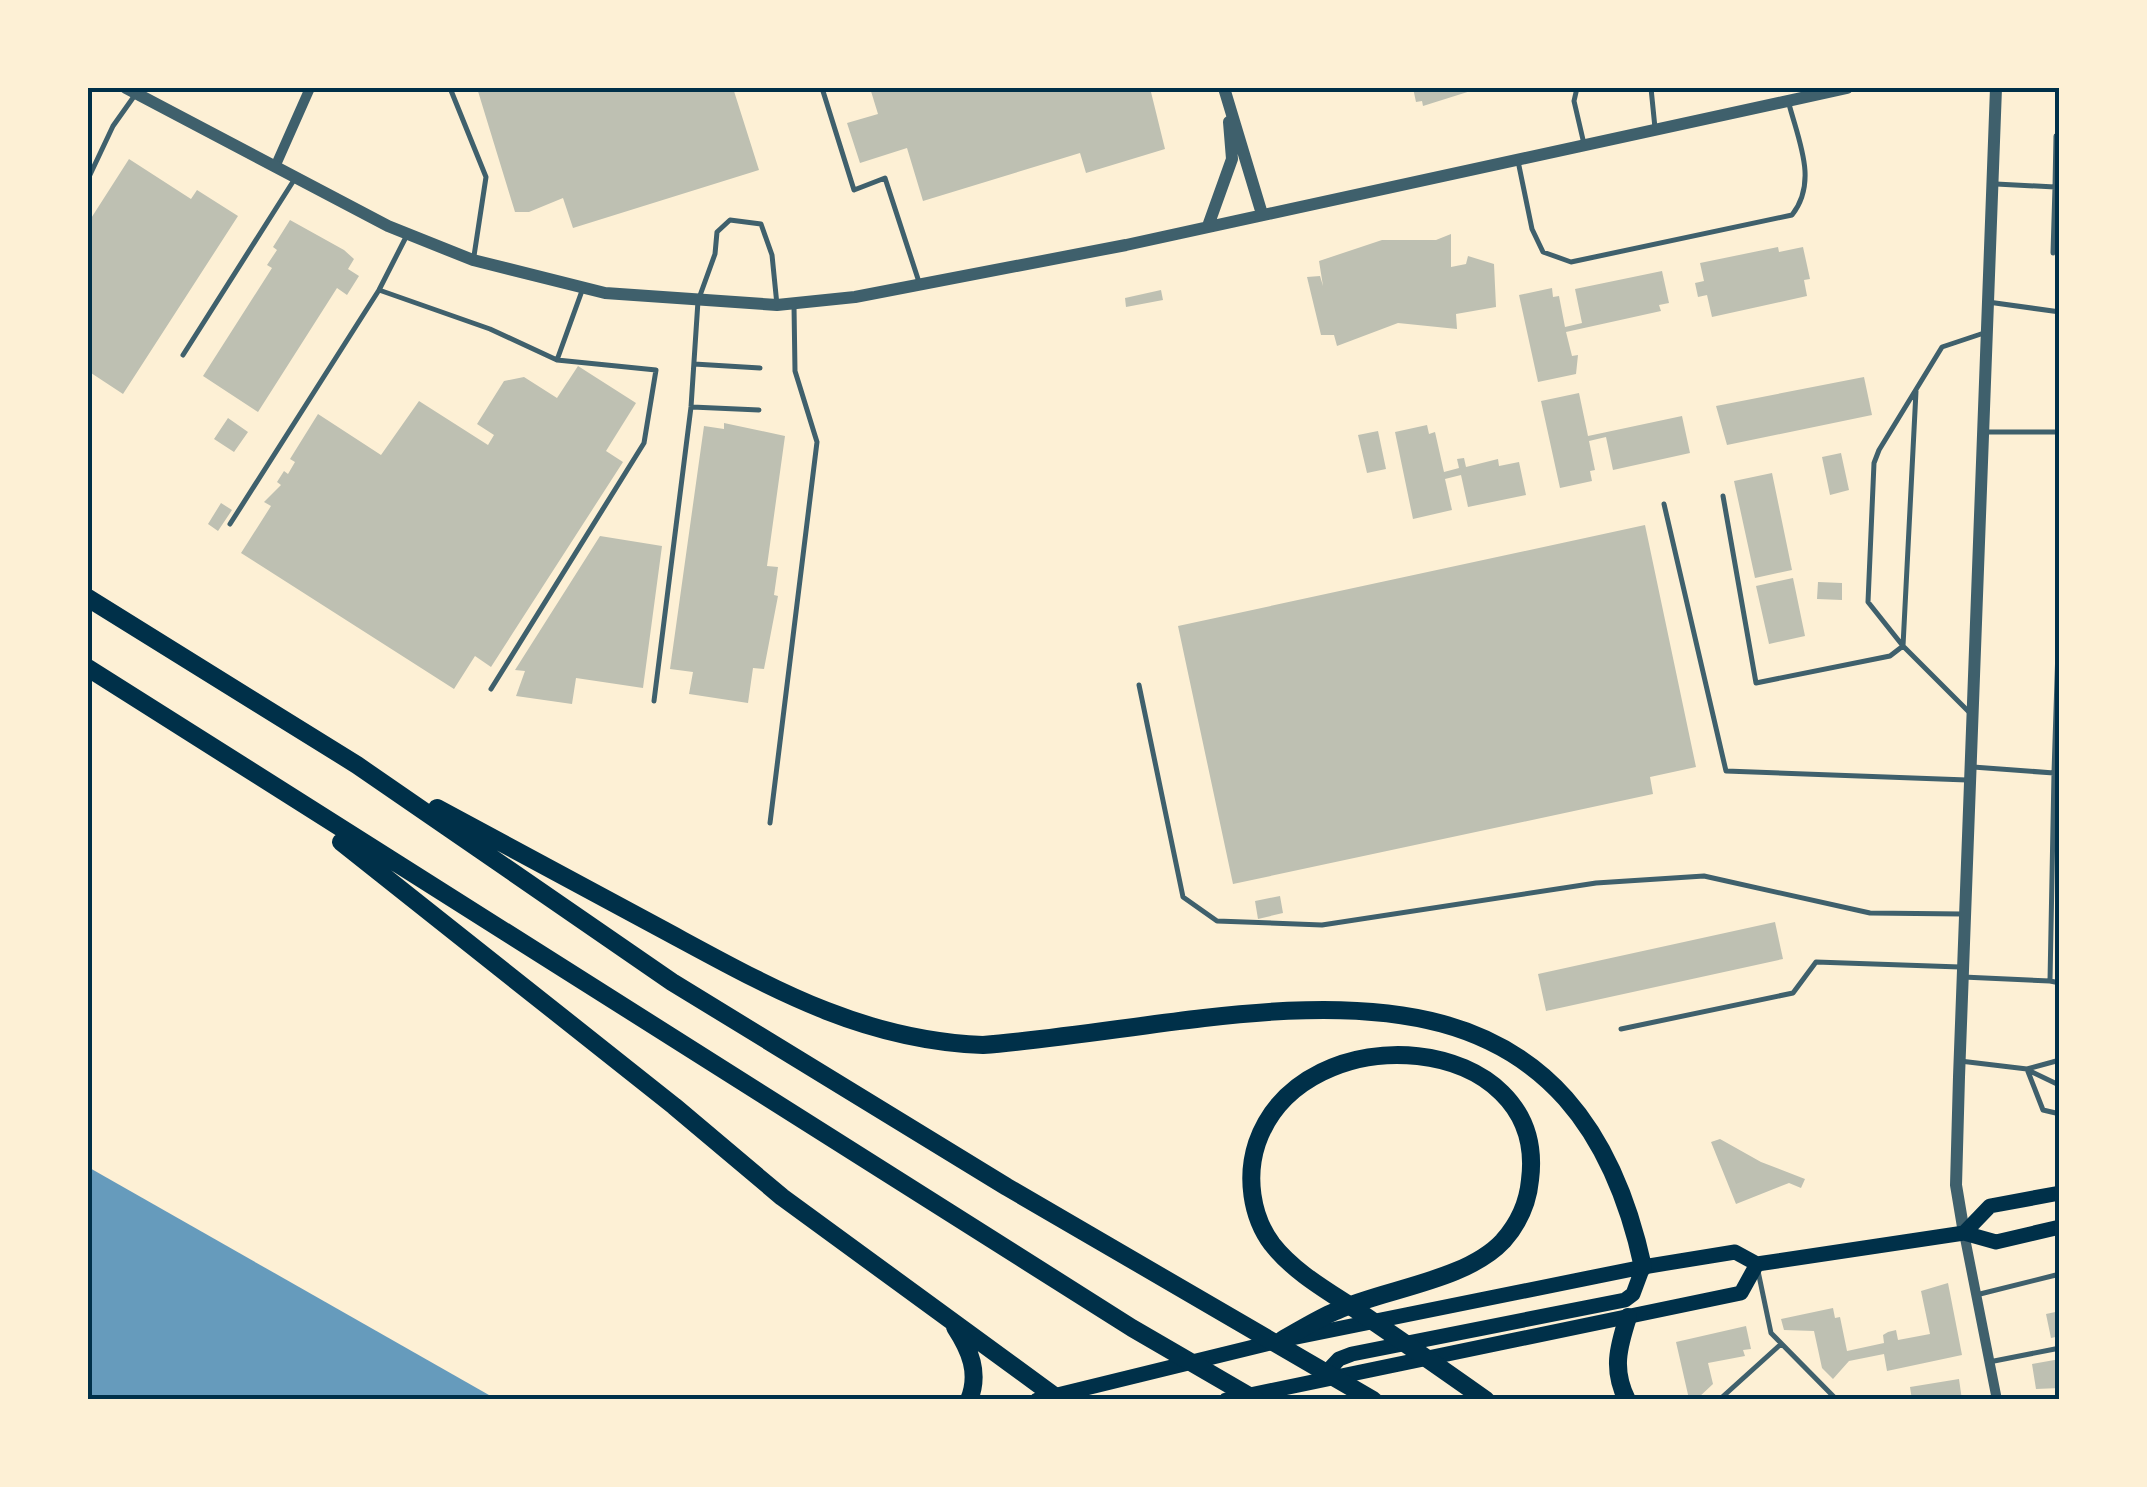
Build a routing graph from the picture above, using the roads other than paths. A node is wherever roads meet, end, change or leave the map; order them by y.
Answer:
1 (310, 88) edge
2 (450, 88) edge
3 (822, 88) edge
4 (1578, 88) edge
5 (1651, 88) edge
6 (1847, 88) edge
7 (1996, 88) edge
8 (131, 90) edge
9 (1226, 94) edge
10 (1788, 100) junction
11 (1655, 128) junction
12 (2056, 136) dead end
13 (1584, 144) junction
14 (1518, 158) junction
15 (275, 167) junction
16 (295, 177) junction
17 (88, 179) edge
18 (1992, 184) junction
19 (2055, 187) junction
20 (1262, 214) junction
21 (1208, 226) junction
22 (407, 234) junction
23 (2053, 253) dead end
24 (474, 260) junction
25 (920, 285) junction
26 (583, 288) junction
27 (378, 290) junction
28 (698, 302) junction
29 (1988, 302) junction
30 (794, 303) junction
31 (777, 305) junction
32 (2060, 312) edge
33 (1987, 332) junction
34 (183, 354) dead end
35 (557, 360) junction
36 (694, 364) junction
37 (760, 368) dead end
38 (1916, 392) junction
39 (691, 407) junction
40 (758, 410) dead end
41 (1983, 432) junction
42 (2060, 432) edge
43 (1723, 496) dead end
44 (1664, 504) dead end
45 (230, 524) dead end
46 (2060, 586) edge
47 (88, 598) edge
48 (1903, 646) junction
49 (88, 668) edge
50 (1140, 685) dead end
51 (491, 689) dead end
52 (654, 701) dead end
53 (1972, 714) junction
54 (357, 765) junction
55 (1970, 774) junction
56 (2057, 774) edge
57 (270, 786) junction
58 (770, 823) dead end
59 (1965, 914) junction
60 (1963, 972) junction
61 (2050, 982) junction
62 (2060, 983) edge
63 (1622, 1028) dead end
64 (1960, 1060) junction
65 (2060, 1060) edge
66 (2028, 1069) junction
67 (2057, 1084) dead end
68 (2060, 1114) edge
69 (2060, 1193) edge
70 (2060, 1227) edge
71 (1964, 1233) junction
72 (1757, 1264) junction
73 (1644, 1267) junction
74 (2060, 1274) edge
75 (1976, 1295) junction
76 (946, 1314) junction
77 (1628, 1317) junction
78 (1282, 1340) junction
79 (1782, 1344) junction
80 (2060, 1348) edge
81 (1990, 1362) junction
82 (1322, 1377) junction
83 (1050, 1398) edge
84 (969, 1400) edge
85 (1226, 1400) edge
86 (1256, 1400) edge
87 (1373, 1400) edge
88 (1486, 1400) edge
89 (1627, 1400) edge
90 (1719, 1400) edge
91 (1837, 1400) edge
92 (1997, 1400) edge

1 - 15 street
2 - 24 lane
3 - 25 lane
4 - 13 lane
5 - 11 lane
6 - 10 street
7 - 18 street
8 - 15 street
8 - 17 lane
9 - 20 street
9 - 21 street
10 - 11 street
10 - 14 lane
11 - 13 street
12 - 19 lane
13 - 14 street
14 - 20 street
15 - 16 street
16 - 22 street
16 - 34 lane
18 - 19 lane
18 - 29 street
19 - 23 lane
20 - 21 street
21 - 25 street
22 - 24 street
22 - 27 lane
24 - 26 street
25 - 30 street
26 - 28 street
26 - 35 lane
27 - 35 lane
27 - 45 lane
28 - 31 street
28 - 31 lane
28 - 36 lane
29 - 32 lane
29 - 33 street
30 - 31 street
30 - 58 lane
33 - 38 lane
33 - 41 street
35 - 51 lane
36 - 37 lane
36 - 39 lane
38 - 48 lane
38 - 48 lane
39 - 40 lane
39 - 52 lane
41 - 42 lane
41 - 53 street
43 - 48 lane
44 - 55 lane
46 - 56 lane
47 - 54 highway
48 - 53 lane
49 - 57 highway
50 - 59 lane
53 - 55 street
54 - 73 highway
54 - 87 highway
55 - 56 lane
55 - 59 street
56 - 61 lane
57 - 76 highway
57 - 86 highway
59 - 60 street
60 - 61 lane
60 - 63 lane
60 - 64 street
61 - 62 lane
64 - 66 lane
64 - 71 street
65 - 66 lane
66 - 67 lane
66 - 68 lane
69 - 71 main road
70 - 71 main road
71 - 72 main road
71 - 75 street
72 - 73 main road
72 - 77 main road
72 - 79 lane
73 - 78 main road
73 - 82 main road
74 - 75 lane
75 - 81 street
76 - 83 highway
76 - 84 highway
77 - 82 main road
77 - 89 highway
78 - 83 main road
78 - 88 highway
79 - 90 lane
79 - 91 lane
80 - 81 lane
81 - 92 street
82 - 85 main road

